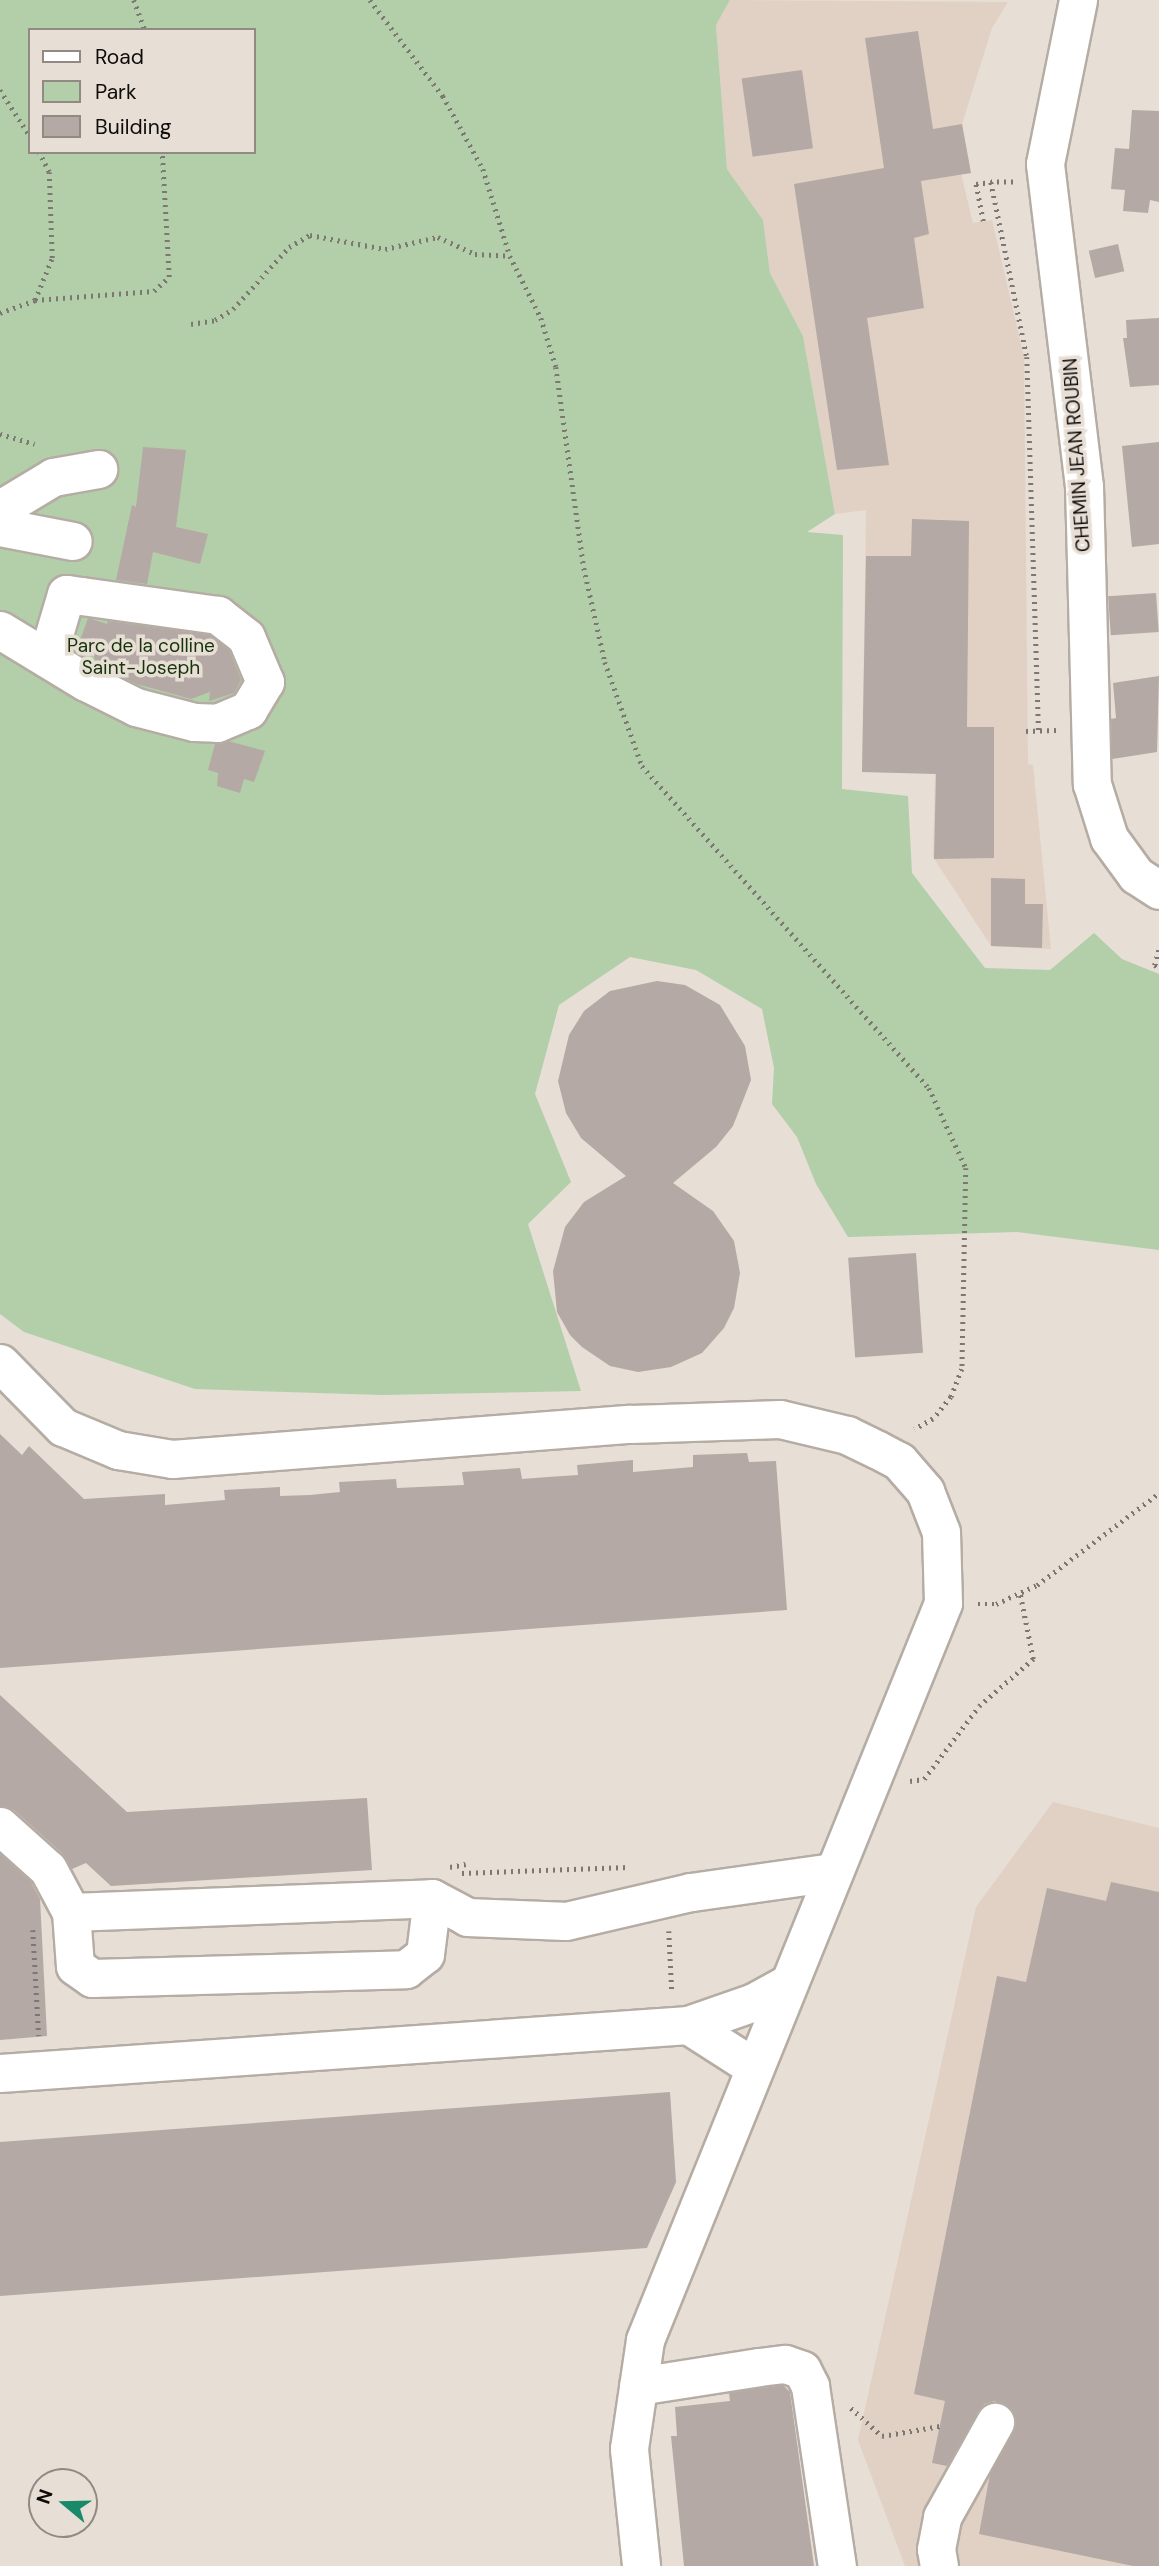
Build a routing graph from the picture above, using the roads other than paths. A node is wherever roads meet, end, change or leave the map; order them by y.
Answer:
1 (1078, 0) edge
2 (98, 469) dead end
3 (0, 509) edge
4 (0, 527) edge
5 (73, 541) dead end
6 (0, 630) edge
7 (47, 658) junction
8 (1159, 890) edge
9 (0, 1363) edge
10 (0, 1826) edge
11 (834, 1872) junction
12 (436, 1886) junction
13 (71, 1912) junction
14 (787, 1984) junction
15 (678, 2018) junction
16 (752, 2066) junction
17 (0, 2073) edge
18 (638, 2386) junction
19 (995, 2422) dead end
20 (641, 2566) edge
21 (837, 2566) edge
22 (939, 2566) edge

1 - 8 street, CHEMIN JEAN ROUBIN
2 - 3 street
4 - 5 street
6 - 7 street
7 - 7 street
9 - 11 street
10 - 13 street
11 - 12 street
11 - 14 street
12 - 13 street
12 - 13 street
14 - 15 street
14 - 16 street
15 - 16 street
15 - 17 street
16 - 18 street
18 - 20 street
18 - 21 street
19 - 22 street

